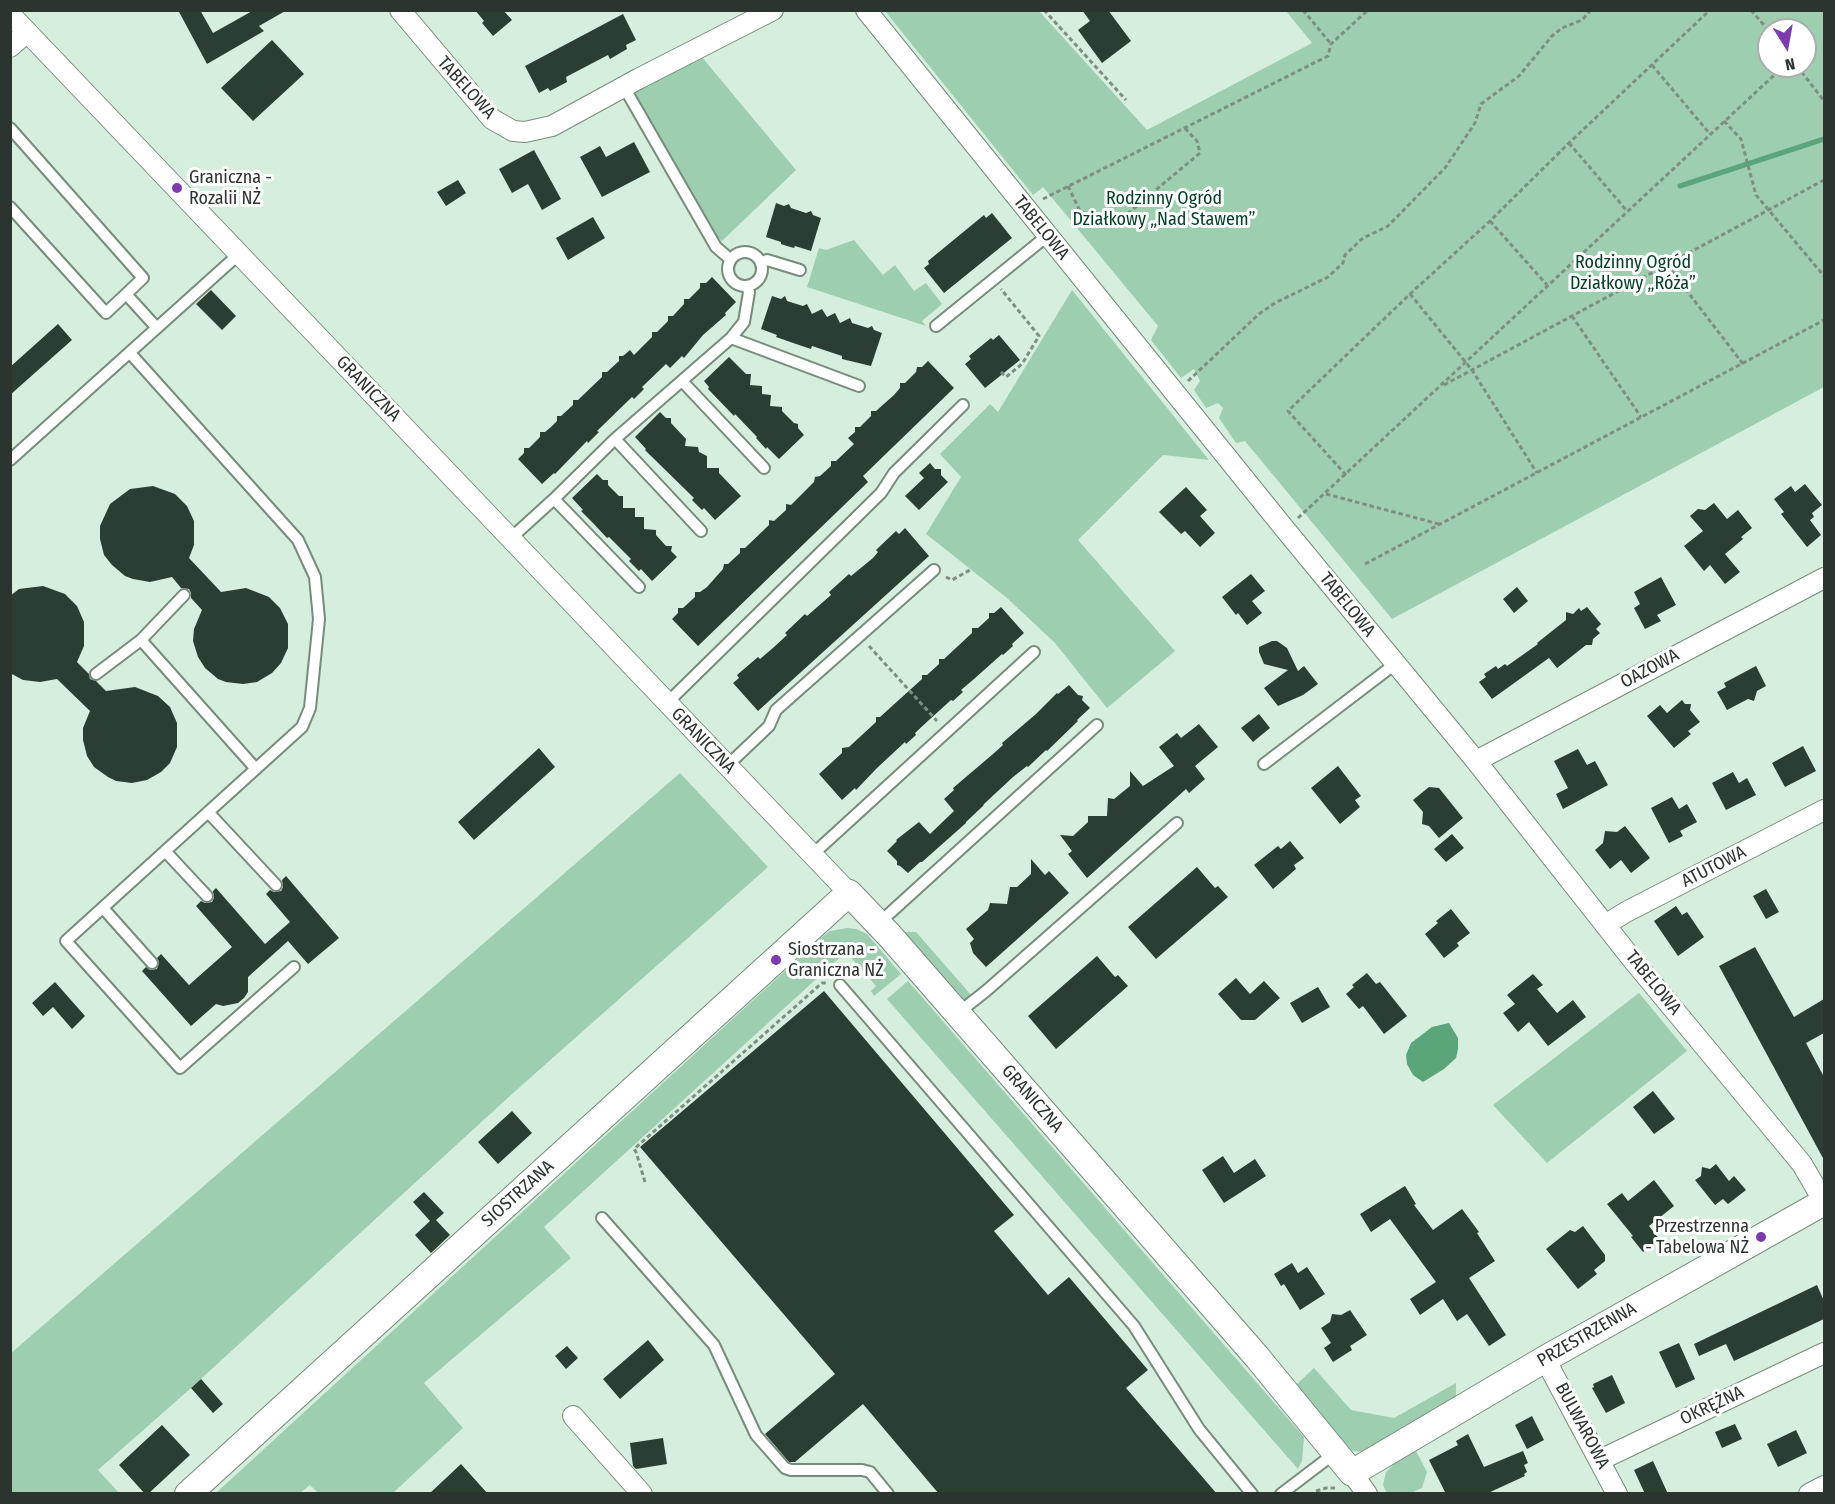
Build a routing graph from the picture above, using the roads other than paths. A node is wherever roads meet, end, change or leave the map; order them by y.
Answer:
1 (400, 10) edge
2 (773, 10) edge
3 (867, 10) edge
4 (10, 14) edge
5 (27, 32) junction
6 (10, 47) edge
7 (624, 87) junction
8 (10, 128) edge
9 (10, 207) edge
10 (1047, 236) junction
11 (239, 254) junction
12 (730, 259) junction
13 (761, 262) junction
14 (801, 270) dead end
15 (747, 287) junction
16 (126, 294) junction
17 (936, 326) dead end
18 (157, 328) junction
19 (731, 338) junction
20 (130, 353) junction
21 (682, 381) junction
22 (859, 386) dead end
23 (963, 405) dead end
24 (615, 439) junction
25 (10, 460) edge
26 (764, 468) dead end
27 (554, 499) junction
28 (701, 531) dead end
29 (510, 539) junction
30 (934, 570) road end
31 (1824, 578) edge
32 (639, 587) dead end
33 (184, 595) dead end
34 (141, 640) junction
35 (1034, 652) dead end
36 (1395, 664) junction
37 (96, 675) dead end
38 (667, 704) junction
39 (1097, 725) dead end
40 (1476, 761) junction
41 (1264, 764) dead end
42 (727, 766) junction
43 (256, 769) junction
44 (1824, 810) edge
45 (208, 813) junction
46 (1177, 823) dead end
47 (165, 851) junction
48 (812, 855) junction
49 (276, 885) dead end
50 (849, 893) junction
51 (207, 896) dead end
52 (103, 908) junction
53 (878, 923) junction
54 (1605, 925) junction
55 (152, 963) dead end
56 (294, 967) dead end
57 (840, 985) road end
58 (958, 1013) junction
59 (1824, 1202) edge
60 (602, 1218) dead end
61 (1824, 1353) edge
62 (1545, 1359) junction
63 (573, 1416) dead end
64 (1335, 1453) junction
65 (1600, 1460) junction
66 (1347, 1481) junction
67 (1824, 1486) edge
68 (192, 1492) edge
69 (642, 1494) edge
70 (888, 1494) edge
71 (1251, 1494) edge
72 (1281, 1494) edge
73 (1367, 1494) edge
74 (1617, 1494) edge
75 (1809, 1494) edge

1 - 7 street, TABELOWA
2 - 7 street, TABELOWA
3 - 10 street, TABELOWA
4 - 5 street, GRANICZNA
5 - 6 street
5 - 11 street, GRANICZNA
7 - 12 lane
8 - 16 lane
9 - 16 lane
10 - 17 lane
10 - 36 street, TABELOWA
11 - 18 lane
11 - 29 street, GRANICZNA
12 - 13 lane
12 - 15 lane
13 - 14 lane
13 - 15 lane
15 - 19 lane
16 - 18 lane
18 - 20 lane
19 - 21 lane
19 - 22 lane
20 - 25 lane
20 - 43 lane
21 - 24 lane
21 - 26 lane
23 - 38 lane
24 - 27 lane
24 - 28 lane
27 - 29 lane
27 - 32 lane
29 - 38 street, GRANICZNA
30 - 42 lane
31 - 40 street, OAZOWA
33 - 34 lane
34 - 37 lane
34 - 43 lane
35 - 48 lane
36 - 40 street, TABELOWA
36 - 41 lane
38 - 42 street, GRANICZNA
39 - 53 lane
40 - 54 street, TABELOWA
42 - 48 street, GRANICZNA
43 - 45 lane
44 - 54 street, ATUTOWA
45 - 47 lane
45 - 49 lane
46 - 58 lane
47 - 51 lane
47 - 52 lane
48 - 50 street, GRANICZNA
50 - 53 street, GRANICZNA
50 - 68 street, SIOSTRZANA
52 - 55 lane
52 - 56 lane
53 - 58 street, GRANICZNA
54 - 59 street, TABELOWA
57 - 71 lane
58 - 64 street, GRANICZNA
59 - 62 street, PRZESTRZENNA
60 - 70 lane
61 - 65 street, OKRĘŻNA
62 - 65 street, BULWAROWA
62 - 66 street, PRZESTRZENNA
63 - 69 street
64 - 66 street, GRANICZNA
64 - 72 lane
65 - 74 street, BULWAROWA
66 - 73 street, GRANICZNA
67 - 75 street

